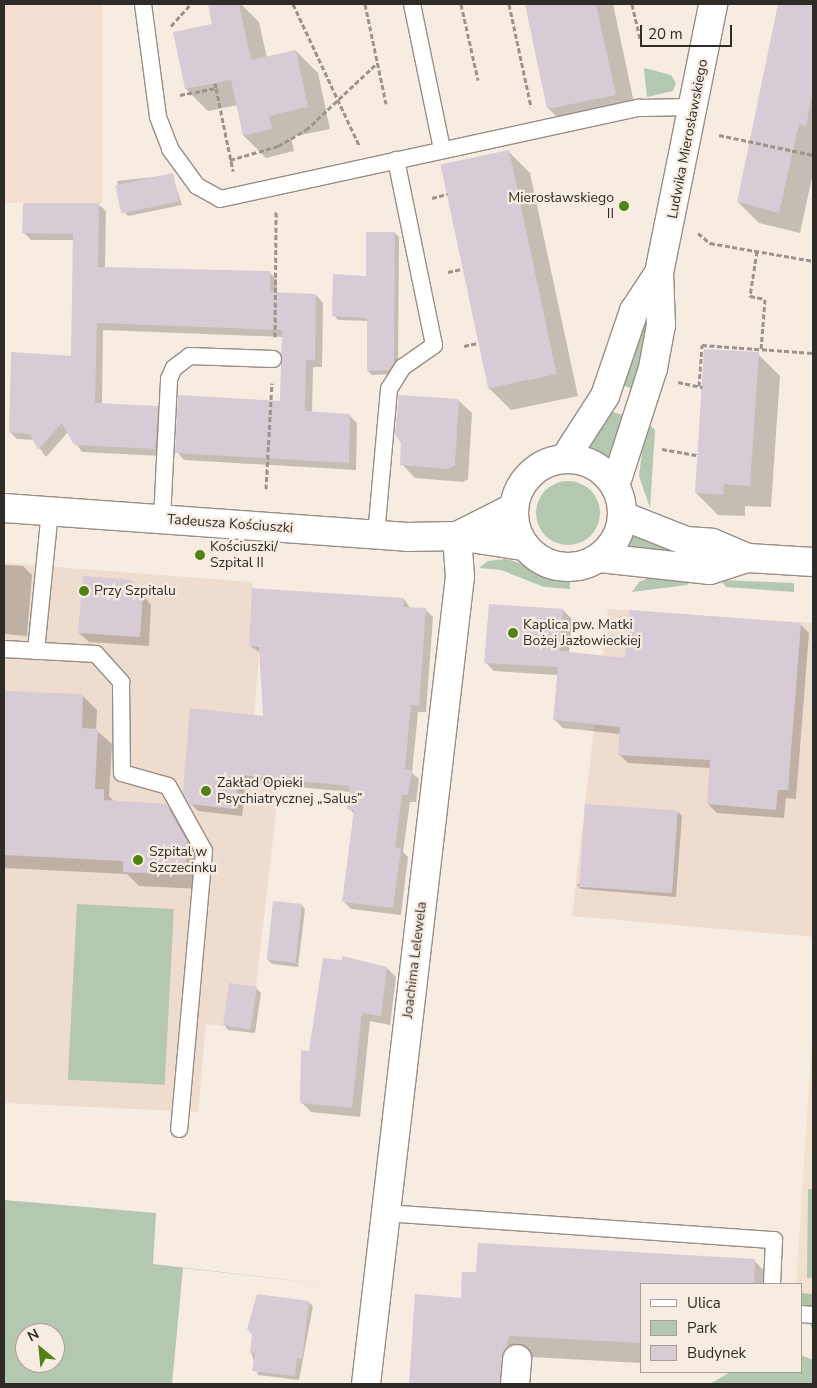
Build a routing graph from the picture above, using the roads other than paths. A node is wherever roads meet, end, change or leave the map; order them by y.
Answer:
1 (143, 4) edge
2 (412, 4) edge
3 (713, 4) edge
4 (695, 108) junction
5 (442, 149) junction
6 (396, 160) junction
7 (659, 273) junction
8 (273, 359) dead end
9 (565, 458) junction
10 (615, 486) junction
11 (4, 508) edge
12 (513, 508) junction
13 (50, 511) junction
14 (623, 516) junction
15 (162, 519) junction
16 (376, 535) junction
17 (457, 536) junction
18 (524, 546) junction
19 (600, 558) junction
20 (748, 558) junction
21 (813, 562) edge
22 (4, 648) edge
23 (36, 651) junction
24 (179, 1129) dead end
25 (386, 1213) junction
26 (772, 1283) edge
27 (366, 1384) edge

1 - 6 lane
2 - 5 lane
3 - 4 street, Ludwika Mierosławskiego
4 - 5 lane
4 - 7 street, Ludwika Mierosławskiego
5 - 6 lane
6 - 16 lane
7 - 9 street, Ludwika Mierosławskiego
7 - 10 street, Ludwika Mierosławskiego
8 - 15 lane
9 - 10 street
9 - 12 street
10 - 14 street
11 - 13 street, Tadeusza Kościuszki
12 - 17 street, Tadeusza Kościuszki
12 - 18 street
13 - 15 street, Tadeusza Kościuszki
13 - 23 lane
14 - 19 street
14 - 20 street
15 - 16 street, Tadeusza Kościuszki
16 - 17 street, Tadeusza Kościuszki
17 - 18 street, Tadeusza Kościuszki
17 - 25 street, Joachima Lelewela
18 - 19 street
19 - 20 street
20 - 21 street
22 - 23 lane
23 - 24 lane
25 - 26 lane
25 - 27 street, Joachima Lelewela

